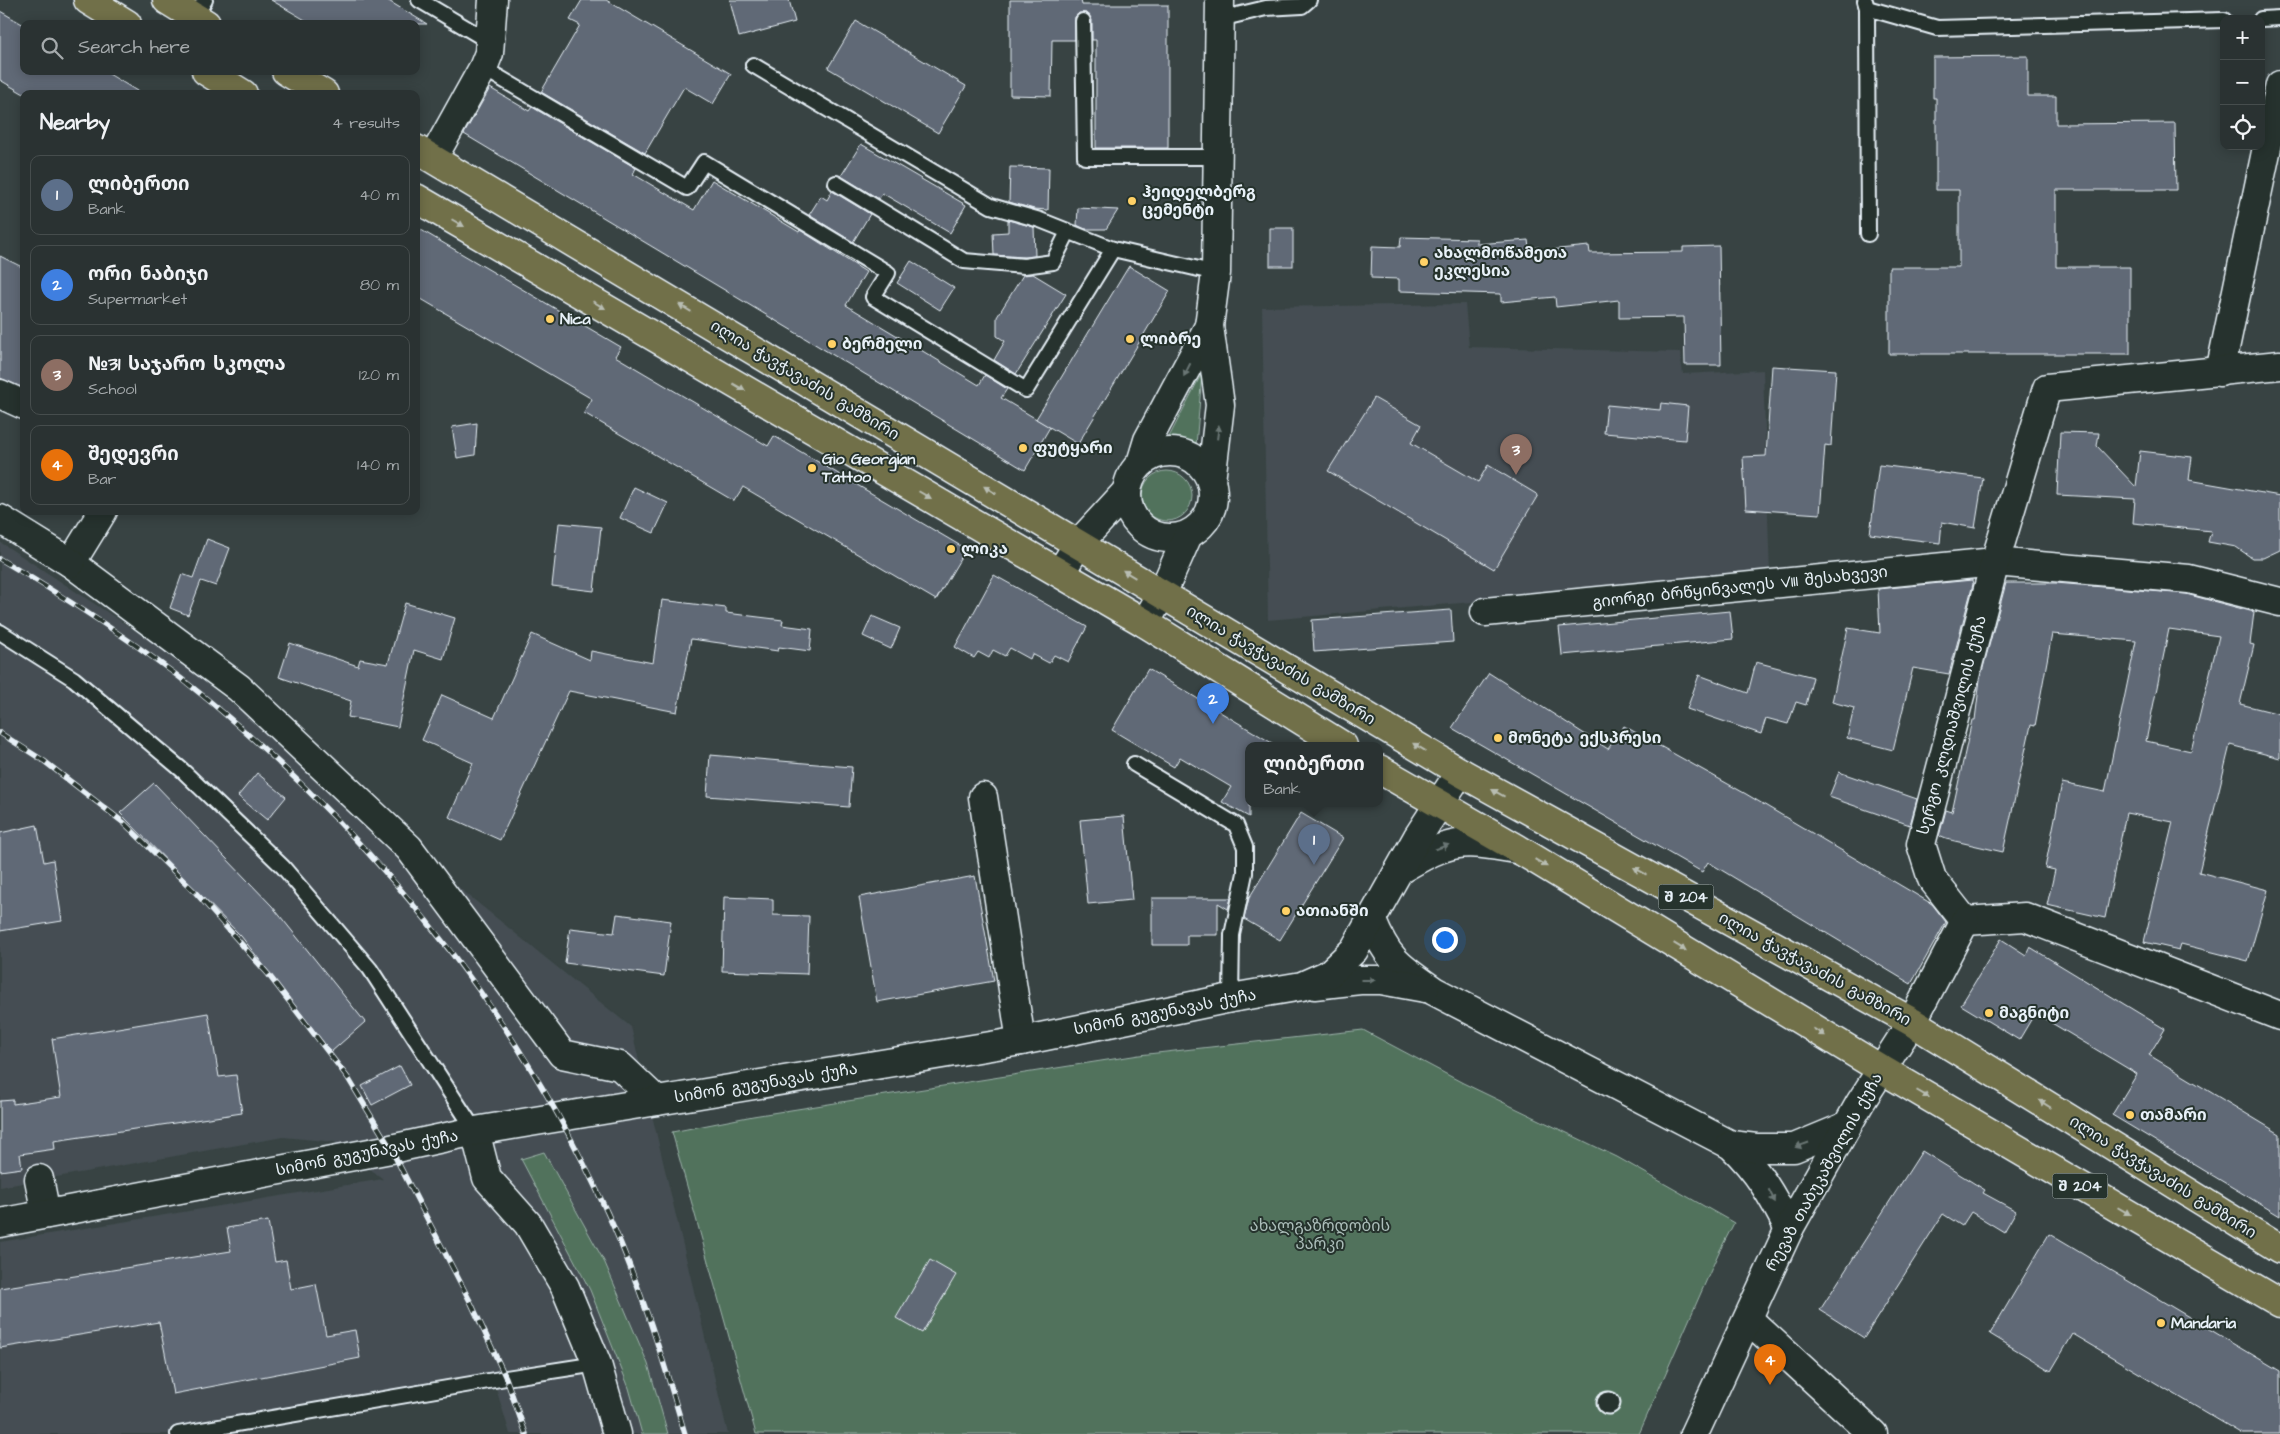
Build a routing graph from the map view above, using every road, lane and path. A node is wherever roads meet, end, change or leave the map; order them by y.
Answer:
1 (88, 0) edge
2 (166, 0) edge
3 (419, 0) edge
4 (493, 0) edge
5 (1309, 0) edge
6 (1866, 4) edge
7 (1220, 10) edge
8 (202, 13) edge
9 (2280, 18) edge
10 (2265, 19) edge
11 (120, 20) edge
12 (2220, 20) edge
13 (1083, 22) dead end
14 (490, 42) junction
15 (753, 65) dead end
16 (483, 68) junction
17 (212, 75) edge
18 (293, 75) edge
19 (2280, 85) edge
20 (237, 90) edge
21 (317, 90) edge
22 (424, 154) edge
23 (1218, 157) junction
24 (836, 183) dead end
25 (420, 200) edge
26 (1068, 232) junction
27 (1868, 234) dead end
28 (1113, 249) junction
29 (1216, 273) junction
30 (1209, 326) junction
31 (2280, 365) edge
32 (2220, 372) junction
33 (0, 394) edge
34 (20, 403) edge
35 (1141, 463) junction
36 (1211, 481) junction
37 (1126, 492) junction
38 (101, 515) edge
39 (0, 519) edge
40 (1188, 535) junction
41 (1078, 543) junction
42 (1995, 562) junction
43 (71, 563) junction
44 (1060, 573) junction
45 (1162, 594) junction
46 (2280, 602) edge
47 (1485, 612) dead end
48 (1145, 623) junction
49 (0, 632) edge
50 (1337, 742) edge
51 (1134, 764) dead end
52 (1383, 771) edge
53 (1460, 772) junction
54 (983, 797) dead end
55 (1438, 803) junction
56 (1518, 849) junction
57 (1399, 870) junction
58 (1372, 921) junction
59 (1965, 921) junction
60 (1302, 986) junction
61 (1434, 991) junction
62 (1231, 998) junction
63 (2280, 1016) edge
64 (1912, 1022) junction
65 (1021, 1041) junction
66 (1881, 1069) junction
67 (656, 1101) junction
68 (1847, 1126) junction
69 (475, 1131) junction
70 (1731, 1144) junction
71 (39, 1179) dead end
72 (46, 1214) junction
73 (0, 1223) edge
74 (1789, 1229) junction
75 (2280, 1249) edge
76 (2280, 1303) edge
77 (1748, 1319) junction
78 (597, 1364) junction
79 (178, 1434) edge
80 (618, 1434) edge
81 (1694, 1434) edge
82 (1872, 1434) edge

1 - 11 main road
2 - 8 main road
3 - 14 lane
4 - 14 street
5 - 7 lane
6 - 12 lane
6 - 27 lane
7 - 23 street
9 - 10 lane
13 - 23 lane
14 - 16 street
15 - 26 lane
16 - 22 street
16 - 28 lane
17 - 20 main road
18 - 21 main road
19 - 32 street
41 -> 22 main road, ილია ჭავჭავაძის გამზირი / შ 204
23 - 29 street
24 - 26 lane
25 -> 44 main road
26 - 28 lane
28 - 29 lane
29 - 30 street
30 -> 35 street
36 -> 30 street
31 - 32 street
32 - 42 street, სერგო კლდიაშვილის ქუჩა
33 - 34 street
35 - 36 street
35 - 37 street
36 - 40 street
37 - 40 street
37 - 41 street
38 - 43 street
39 - 43 street
40 - 45 street
41 - 44 street
45 -> 41 main road, ილია ჭავჭავაძის გამზირი / შ 204
42 - 46 street
42 - 47 street, გიორგი ბრწყინვალეს VIII შესახვევი
42 - 59 street, სერგო კლდიაშვილის ქუჩა
43 - 67 street
44 - 48 main road
45 - 48 street
53 -> 45 main road, ილია ჭავჭავაძის გამზირი / შ 204
48 - 50 main road
49 - 69 lane
51 - 62 lane
52 - 55 main road, შ 204
53 - 55 street, სიმონ გუგუნავას ქუჩა
64 -> 53 main road, ილია ჭავჭავაძის გამზირი / შ 204
54 - 65 street
55 - 56 main road, შ 204
55 - 57 street, სიმონ გუგუნავას ქუჩა
57 -> 56 street
56 -> 66 main road, შ 204
57 - 58 street, სიმონ გუგუნავას ქუჩა
58 - 60 street, სიმონ გუგუნავას ქუჩა
58 - 61 street
59 - 63 street
59 - 64 street, რევაზ თაბუკაშვილის ქუჩა
60 -> 61 street
60 - 62 street, სიმონ გუგუნავას ქუჩა
61 - 70 street
62 - 65 street, სიმონ გუგუნავას ქუჩა
64 - 66 street, რევაზ თაბუკაშვილის ქუჩა
75 -> 64 main road, ილია ჭავჭავაძის გამზირი / შ 204
65 - 67 street, სიმონ გუგუნავას ქუჩა
66 - 68 street, რევაზ თაბუკაშვილის ქუჩა
66 -> 76 main road, შ 204
67 - 69 street, სიმონ გუგუნავას ქუჩა
68 -> 70 street
68 - 74 street, რევაზ თაბუკაშვილის ქუჩა
69 - 72 street, სიმონ გუგუნავას ქუჩა
69 - 78 street
70 -> 74 street
71 - 72 street
72 - 73 street, სიმონ გუგუნავას ქუჩა
74 - 77 street, რევაზ თაბუკაშვილის ქუჩა
77 - 81 street, რევაზ თაბუკაშვილის ქუჩა
77 - 82 street
78 - 79 lane
78 - 80 street

